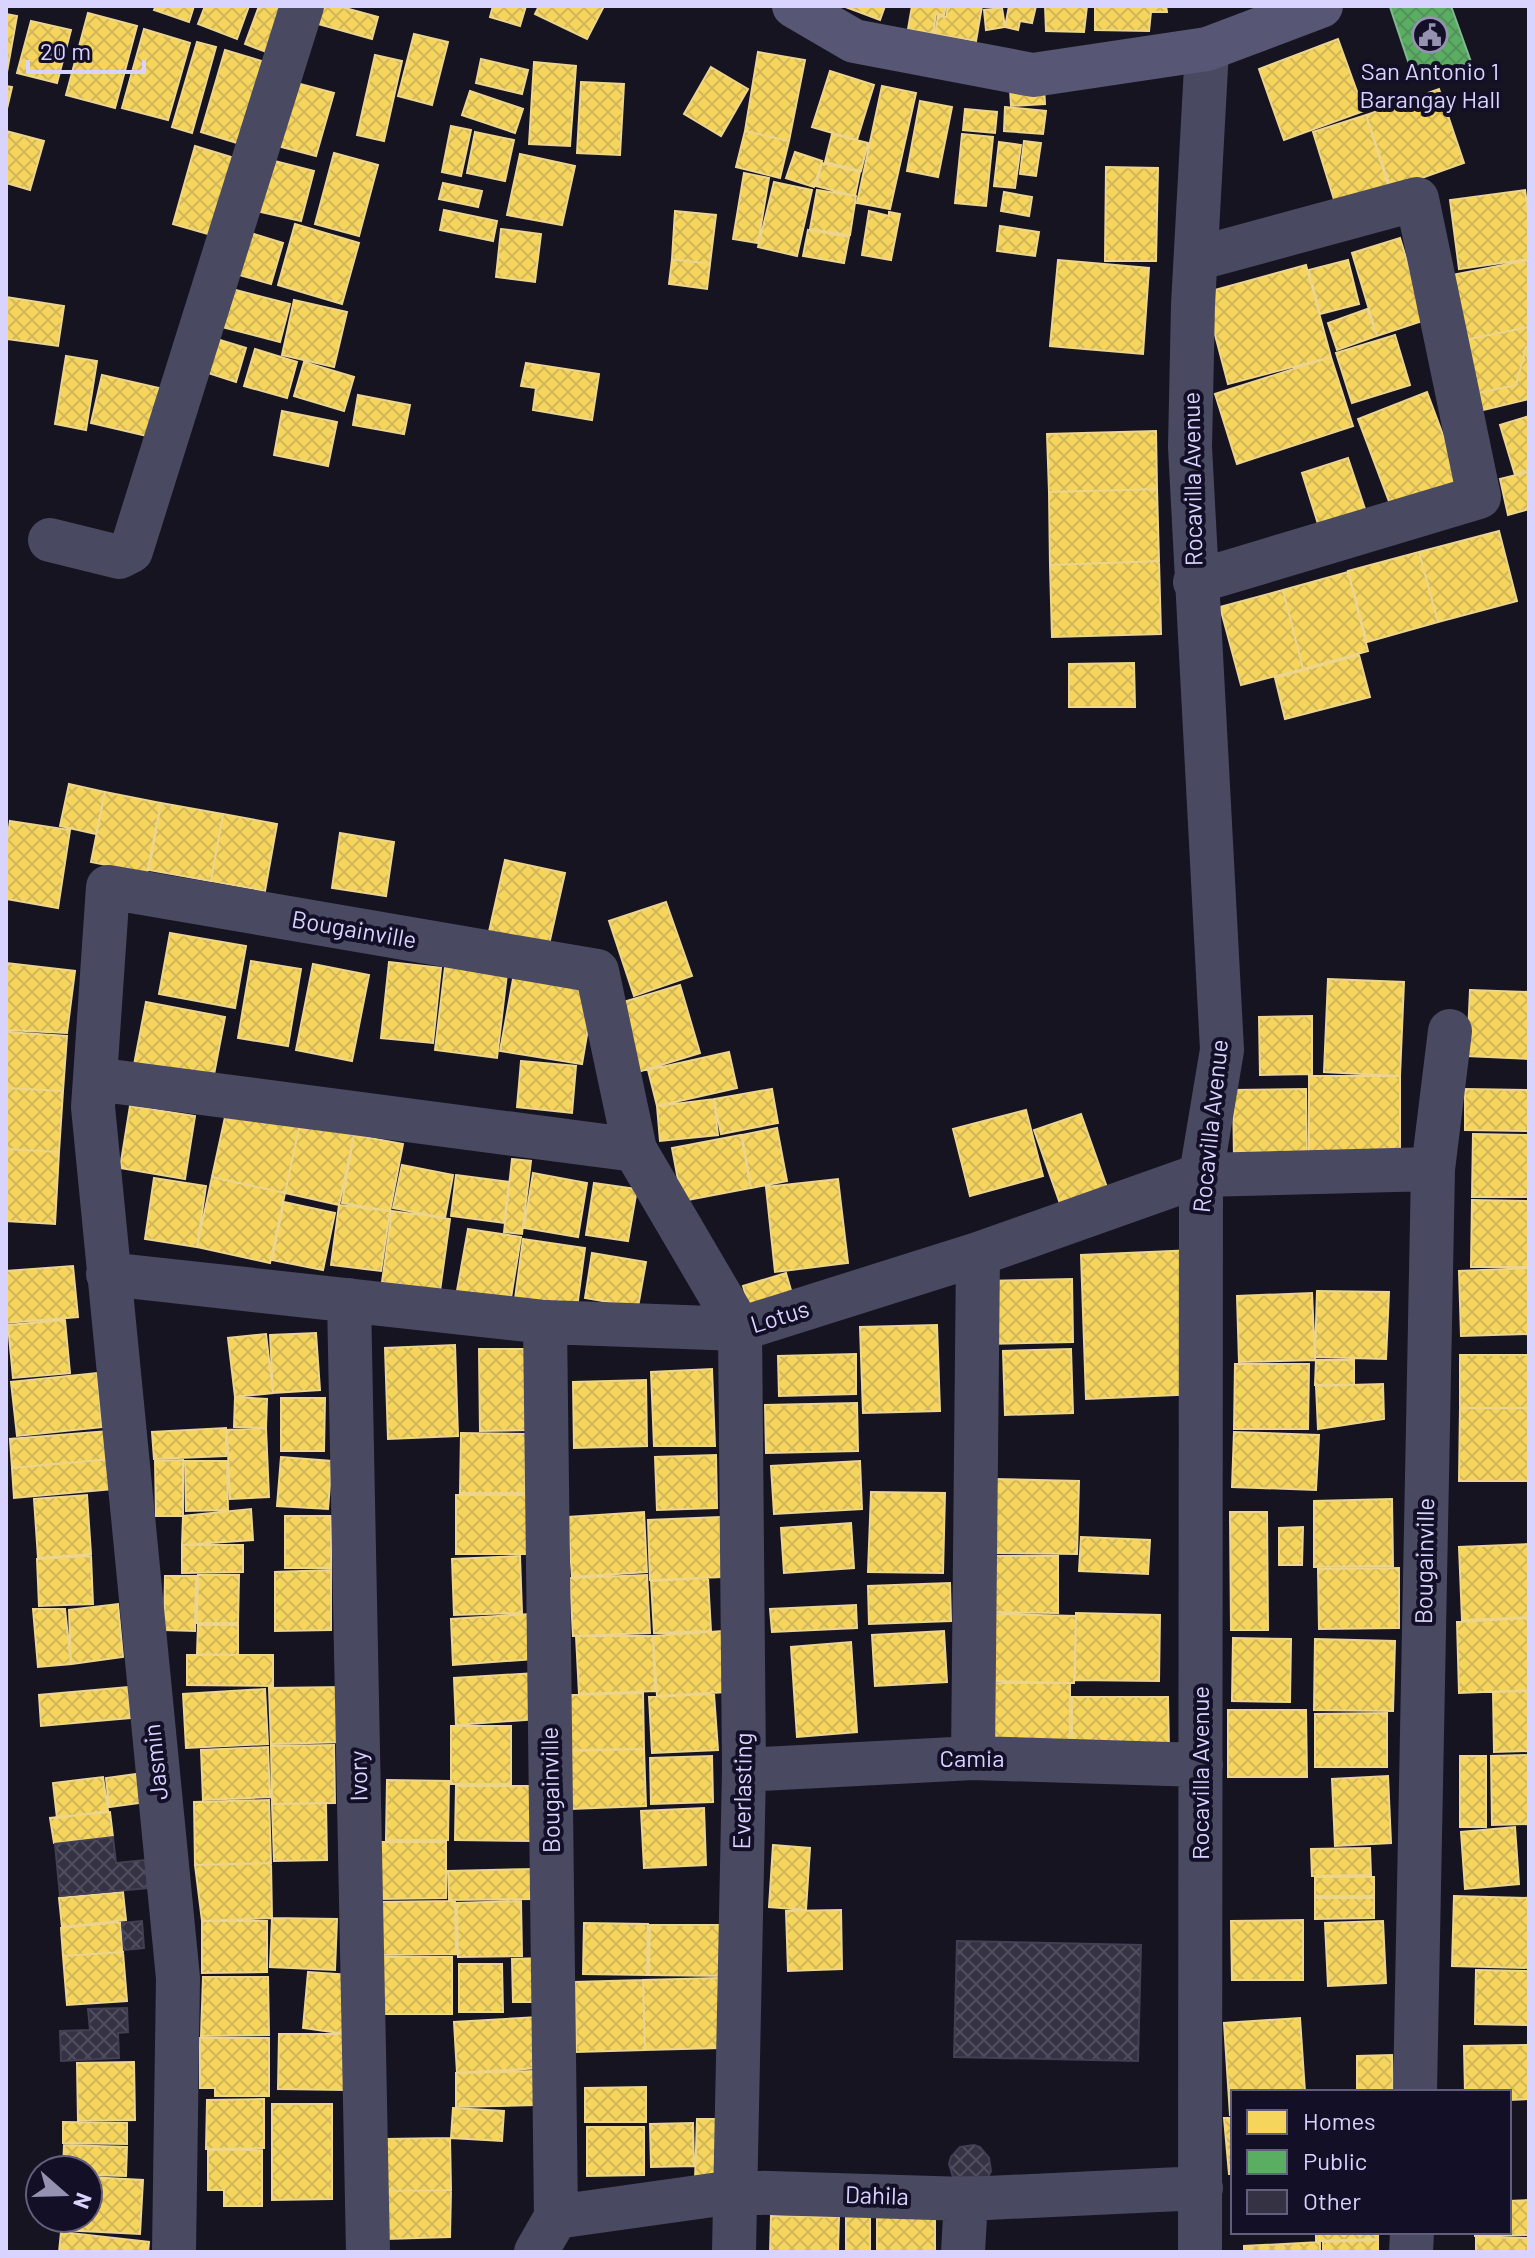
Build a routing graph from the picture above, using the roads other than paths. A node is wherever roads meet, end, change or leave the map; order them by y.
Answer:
1 (302, 6) edge
2 (794, 6) edge
3 (1321, 6) edge
4 (1207, 49) junction
5 (1196, 259) junction
6 (50, 540) dead end
7 (1195, 582) junction
8 (1450, 1031) dead end
9 (95, 1079) junction
10 (635, 1150) junction
11 (1433, 1169) junction
12 (1201, 1175) junction
13 (978, 1254) junction
14 (108, 1274) junction
15 (349, 1300) junction
16 (545, 1322) junction
17 (740, 1329) junction
18 (973, 1758) junction
19 (1201, 1765) junction
20 (744, 1770) junction
21 (1415, 2090) edge
22 (1201, 2188) junction
23 (734, 2192) junction
24 (966, 2199) junction
25 (546, 2235) edge
26 (174, 2252) edge
27 (368, 2252) edge
28 (734, 2252) edge
29 (963, 2252) edge
30 (1200, 2252) edge

1 - 6 street
2 - 4 street
3 - 4 street
4 - 5 street, Rocavilla Avenue
5 - 7 street, Rocavilla Avenue
5 - 7 street
7 - 12 street, Rocavilla Avenue
8 - 11 street, Bougainville
9 - 10 street
9 - 10 street, Bougainville
9 - 14 street, Bougainville
10 - 17 street, Bougainville
11 - 12 street, Lotus
11 - 21 street, Bougainville
12 - 13 street, Lotus
12 - 19 street, Rocavilla Avenue
13 - 17 street, Lotus
13 - 18 street
14 - 15 street, Lotus
14 - 26 street, Jasmin
15 - 16 street, Lotus
15 - 27 street, Ivory
16 - 17 street, Lotus
16 - 25 street, Bougainville
17 - 20 street, Everlasting
18 - 19 street, Camia
18 - 20 street, Camia
19 - 22 street, Rocavilla Avenue
20 - 23 street, Everlasting
22 - 24 street, Dahila
22 - 30 street, Rocavilla Avenue
23 - 24 street, Dahila
23 - 25 street, Dahila
23 - 28 street, Everlasting
24 - 29 street

